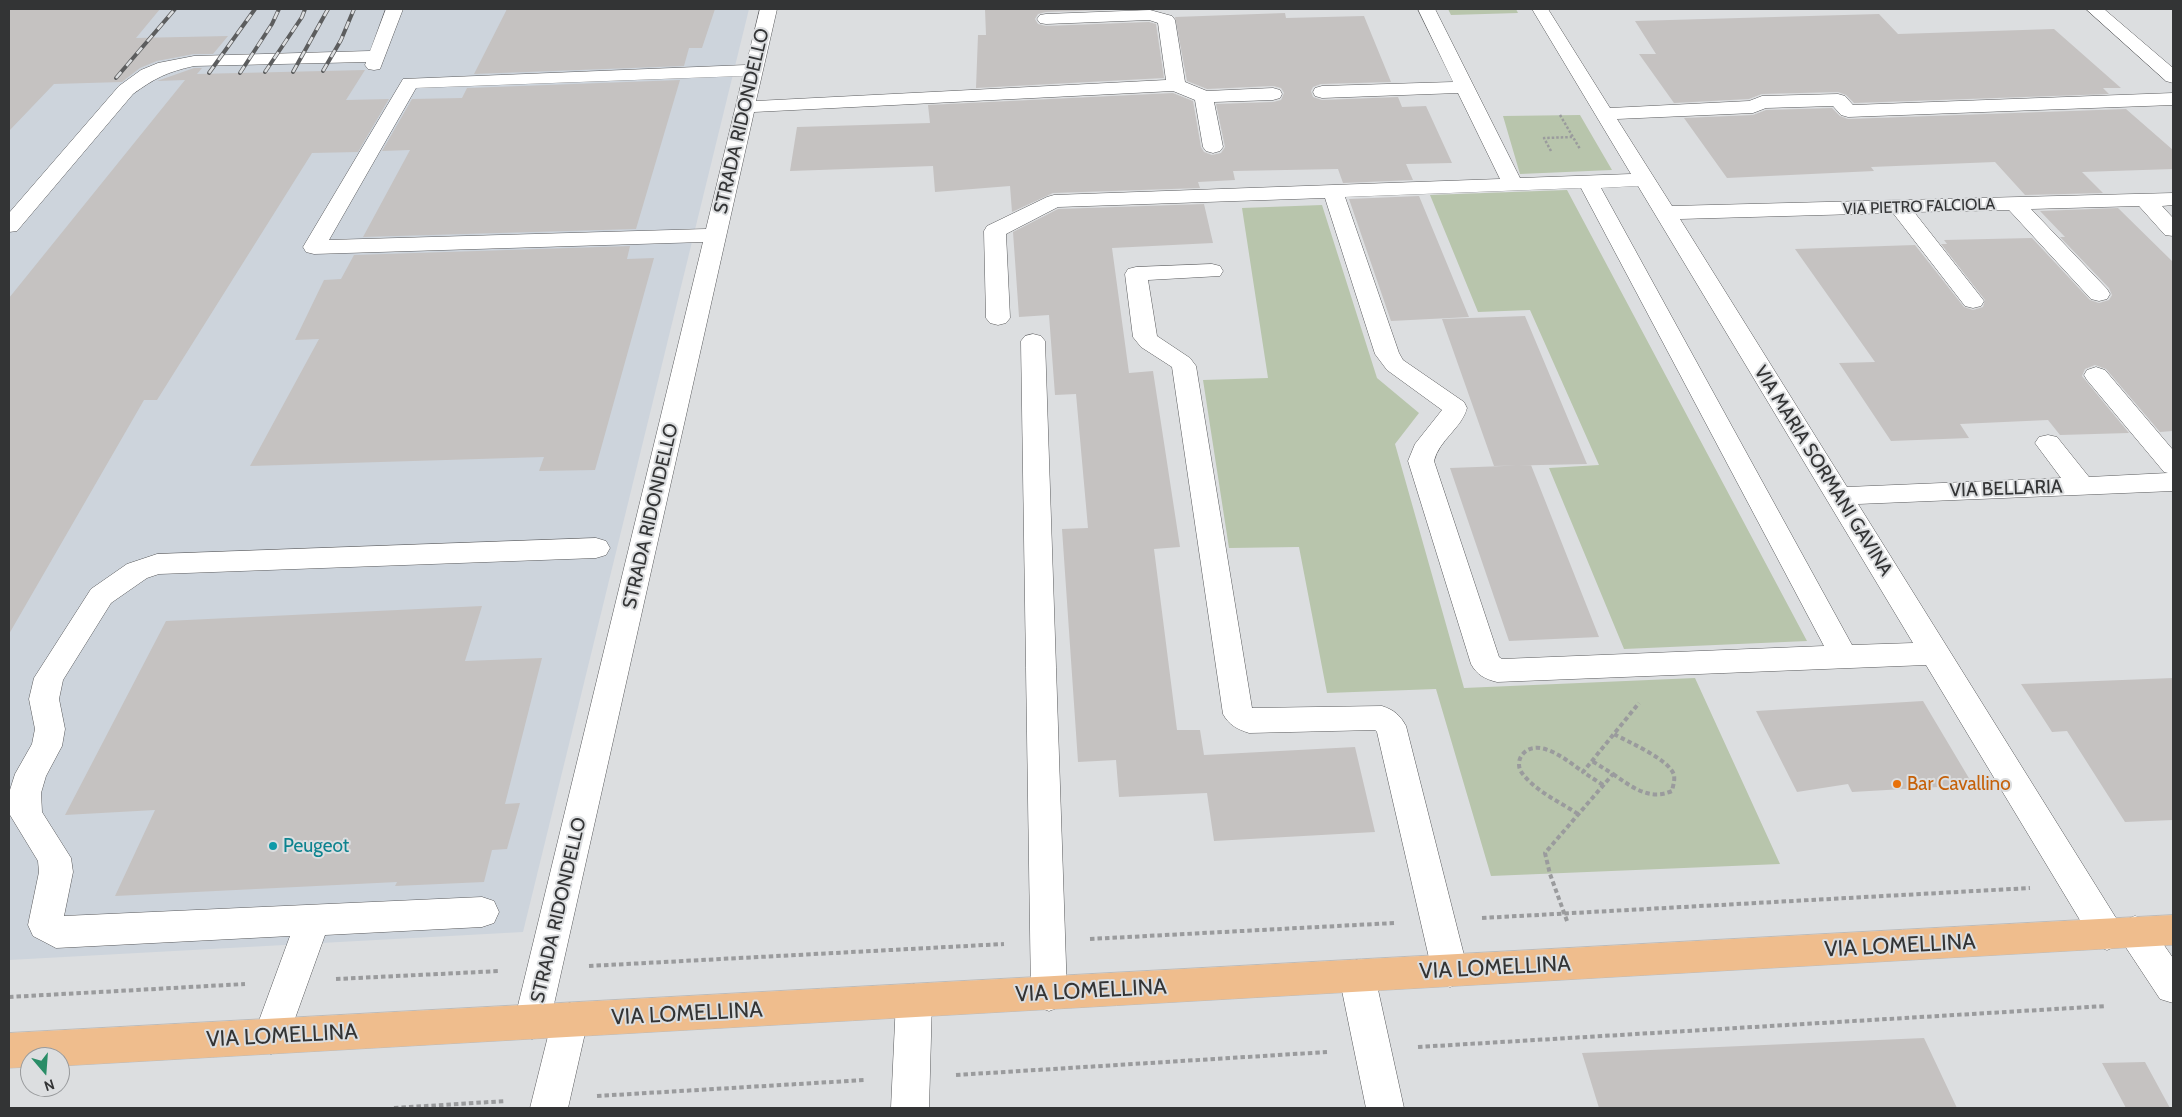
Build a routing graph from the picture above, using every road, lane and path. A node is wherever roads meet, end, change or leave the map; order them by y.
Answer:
1 (394, 9) edge
2 (768, 9) edge
3 (1426, 9) edge
4 (1540, 9) edge
5 (2094, 9) edge
6 (1046, 19) dead end
7 (754, 70) junction
8 (2173, 77) edge
9 (1176, 85) junction
10 (1465, 87) junction
11 (1322, 92) dead end
12 (1273, 94) dead end
13 (1204, 97) junction
14 (2173, 99) edge
15 (746, 107) junction
16 (1604, 114) junction
17 (1560, 115) dead end
18 (1214, 147) dead end
19 (1584, 154) dead end
20 (1645, 180) junction
21 (1588, 182) junction
22 (1513, 184) junction
23 (1332, 191) junction
24 (2145, 200) junction
25 (2173, 200) edge
26 (2015, 204) junction
27 (1900, 207) junction
28 (1665, 213) junction
29 (9, 226) edge
30 (2173, 230) edge
31 (716, 235) junction
32 (1212, 271) dead end
33 (2098, 294) dead end
34 (1973, 301) dead end
35 (998, 318) dead end
36 (1033, 342) dead end
37 (2096, 375) dead end
38 (2048, 443) dead end
39 (2173, 466) edge
40 (2173, 482) edge
41 (2082, 486) junction
42 (1839, 496) junction
43 (596, 548) dead end
44 (1935, 653) junction
45 (1844, 657) junction
46 (1623, 666) junction
47 (1614, 734) junction
48 (1592, 761) junction
49 (1583, 772) junction
50 (1613, 774) junction
51 (1603, 785) junction
52 (1578, 814) junction
53 (2076, 885) junction
54 (482, 912) dead end
55 (1564, 913) junction
56 (313, 920) junction
57 (1439, 921) junction
58 (2173, 930) edge
59 (2121, 933) junction
60 (1048, 941) junction
61 (1583, 964) junction
62 (545, 968) junction
63 (1450, 971) junction
64 (482, 972) dead end
65 (1357, 976) junction
66 (2173, 987) edge
67 (1049, 994) junction
68 (914, 1001) junction
69 (2106, 1006) dead end
70 (570, 1020) junction
71 (532, 1022) junction
72 (271, 1037) junction
73 (1373, 1050) junction
74 (9, 1051) edge
75 (910, 1093) edge
76 (550, 1104) edge
77 (394, 1108) edge
78 (1385, 1108) edge

1 - 29 street
2 - 7 street, STRADA RIDONDELLO
3 - 10 street
4 - 16 street, VIA MARIA SORMANI GAVINA
5 - 8 street
6 - 9 street
7 - 15 street, STRADA RIDONDELLO
7 - 31 street
9 - 13 street
9 - 15 street
10 - 11 street
10 - 22 street
12 - 13 street
13 - 18 street
14 - 16 street
15 - 31 street, STRADA RIDONDELLO
16 - 20 street, VIA MARIA SORMANI GAVINA
17 - 19 path
20 - 21 street
20 - 28 street, VIA MARIA SORMANI GAVINA
21 - 22 street
21 - 45 street
22 - 23 street
23 - 35 street
23 - 46 street
24 - 25 street, VIA PIETRO FALCIOLA
24 - 26 street, VIA PIETRO FALCIOLA
24 - 30 street
26 - 27 street, VIA PIETRO FALCIOLA
26 - 33 street
27 - 28 street, VIA PIETRO FALCIOLA
27 - 34 street
28 - 42 street, VIA MARIA SORMANI GAVINA
31 - 62 street, STRADA RIDONDELLO
32 - 57 street
36 - 60 street
37 - 39 street
38 - 41 street
40 - 41 street, VIA BELLARIA
41 - 42 street, VIA BELLARIA
42 - 44 street, VIA MARIA SORMANI GAVINA
43 - 56 street
44 - 45 street
44 - 53 street, VIA MARIA SORMANI GAVINA
45 - 46 street
46 - 47 path
47 - 48 path
47 - 50 path
48 - 49 path
48 - 50 path
49 - 51 path
49 - 52 path
50 - 51 path
51 - 52 path
52 - 55 path
53 - 55 path
53 - 59 street, VIA MARIA SORMANI GAVINA
54 - 56 street
55 - 57 path
55 - 61 path
56 - 72 street
57 - 60 path
57 - 63 street
58 - 59 main road, VIA LOMELLINA
59 - 61 main road, VIA LOMELLINA
59 - 66 street, VIA MARIA SORMANI GAVINA
60 - 62 path
60 - 67 street
61 - 63 main road, VIA LOMELLINA
62 - 64 path
62 - 71 street, STRADA RIDONDELLO
63 - 65 main road, VIA LOMELLINA
65 - 67 main road, VIA LOMELLINA
65 - 73 street
67 - 68 main road, VIA LOMELLINA
68 - 70 main road, VIA LOMELLINA
68 - 75 street
69 - 73 path
70 - 71 main road, VIA LOMELLINA
70 - 76 street
71 - 72 main road, VIA LOMELLINA
72 - 74 main road, VIA LOMELLINA
73 - 75 path
73 - 78 street
75 - 76 path
76 - 77 path

